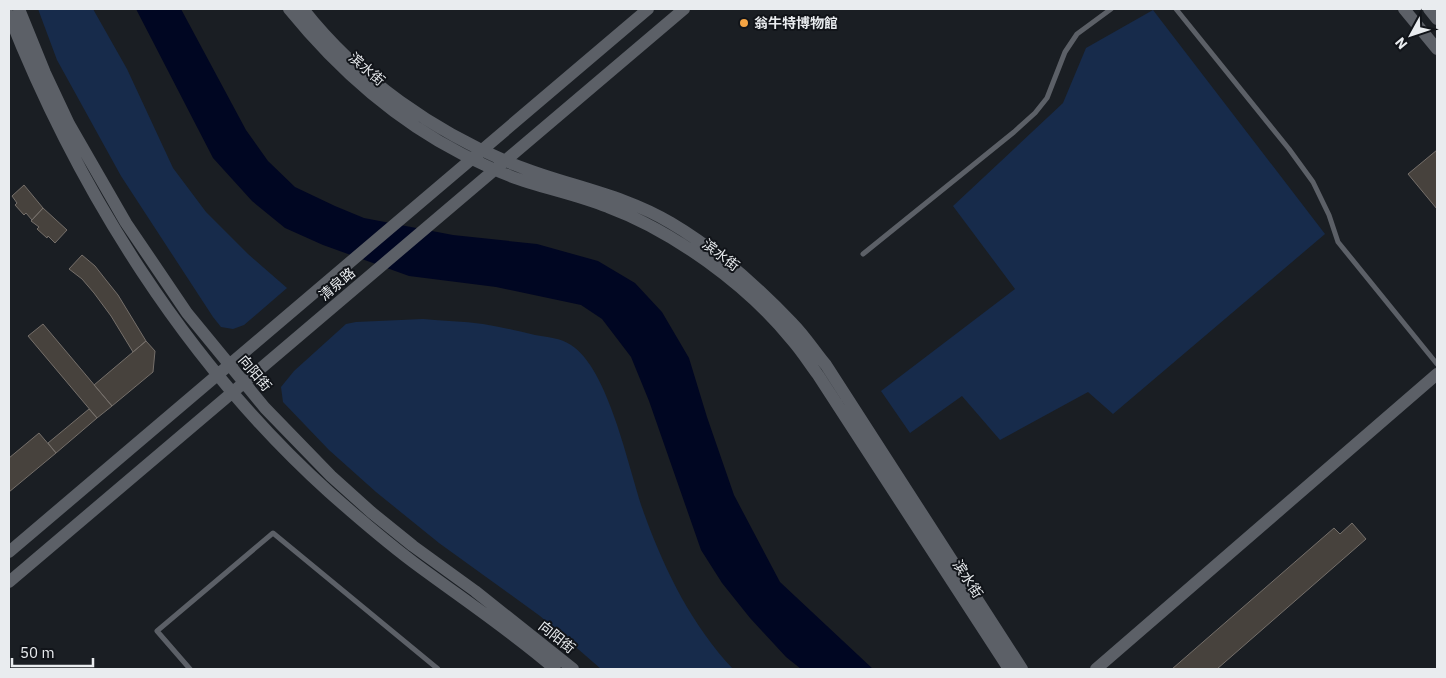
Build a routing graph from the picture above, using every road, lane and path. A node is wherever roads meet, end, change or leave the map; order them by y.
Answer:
1 (19, 9) edge
2 (289, 9) edge
3 (303, 9) edge
4 (648, 9) edge
5 (684, 9) edge
6 (1111, 9) edge
7 (1176, 9) edge
8 (1404, 9) edge
9 (1429, 9) edge
10 (9, 15) edge
11 (1437, 19) edge
12 (1437, 49) edge
13 (477, 154) junction
14 (506, 160) junction
15 (496, 169) junction
16 (863, 254) dead end
17 (1437, 364) edge
18 (229, 365) junction
19 (218, 374) junction
20 (1437, 374) edge
21 (244, 383) junction
22 (233, 392) junction
23 (9, 552) edge
24 (9, 582) edge
25 (435, 668) edge
26 (190, 669) edge
27 (555, 669) edge
28 (573, 669) edge
29 (1009, 669) edge
30 (1022, 669) edge
31 (1096, 669) edge

1 - 18 street, 向阳街
2 - 13 street, 滨水街
3 - 13 street, 滨水街
4 - 13 street, 清泉路
5 - 14 street, 清泉路
6 - 16 lane
7 - 17 lane
8 - 12 street
9 - 11 street
10 - 19 street, 向阳街
13 - 14 street, 滨水街
13 - 15 street, 滨水街
13 - 18 street, 清泉路
14 - 15 street, 清泉路
14 - 30 street, 滨水街
15 - 21 street, 清泉路
15 - 29 street, 滨水街
18 - 19 street, 清泉路
18 - 21 street, 向阳街
19 - 22 street, 向阳街
19 - 23 street, 清泉路
20 - 31 street
21 - 22 street, 清泉路
21 - 28 street, 向阳街
22 - 24 street, 清泉路
22 - 27 street, 向阳街
25 - 26 lane

